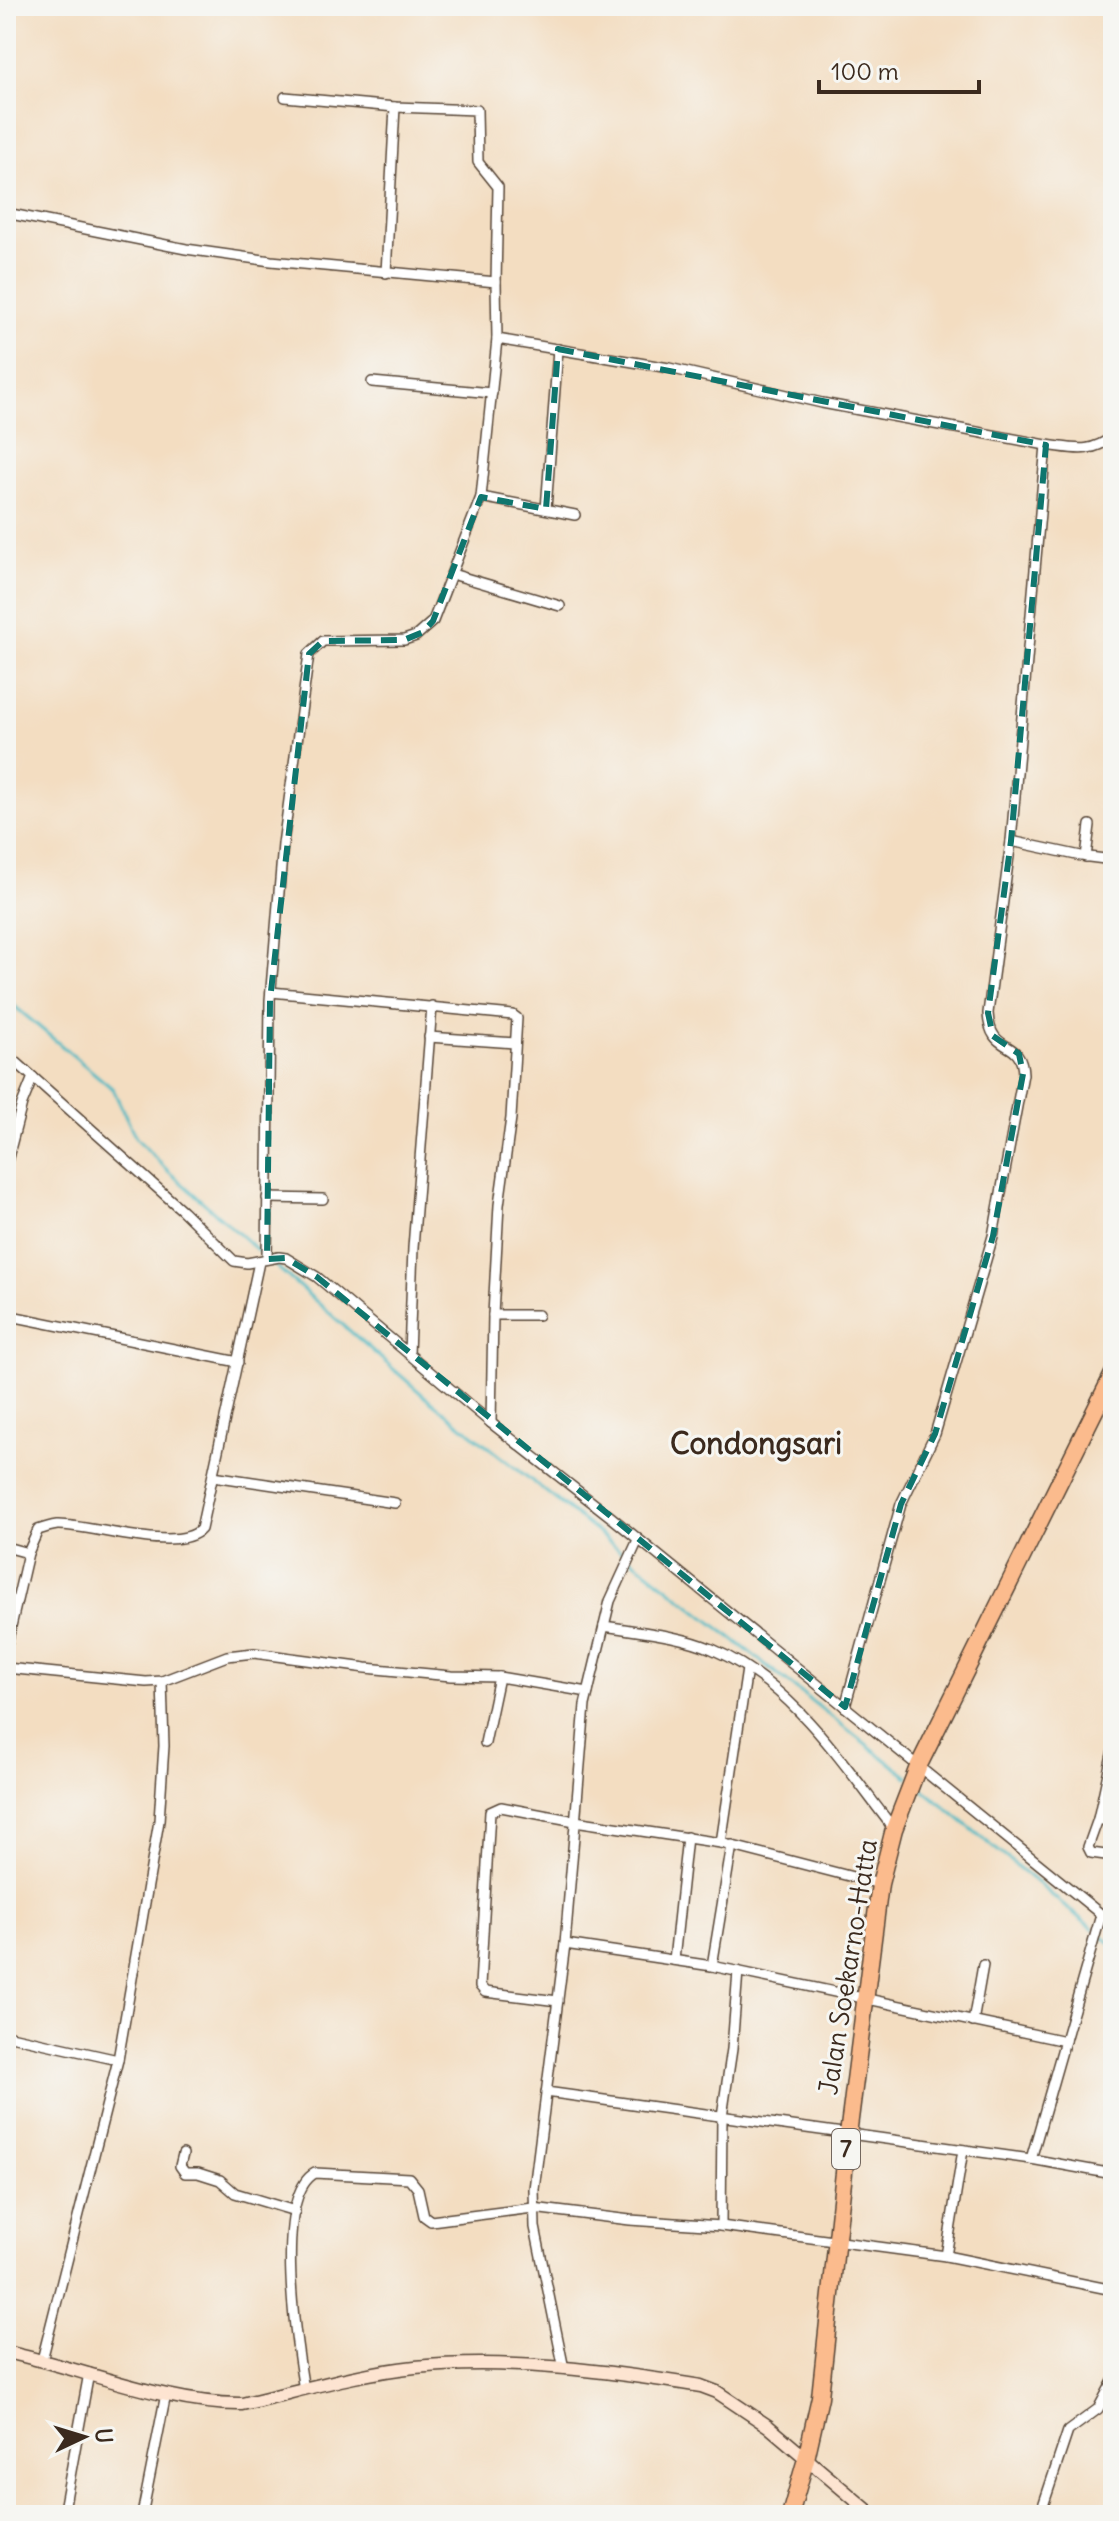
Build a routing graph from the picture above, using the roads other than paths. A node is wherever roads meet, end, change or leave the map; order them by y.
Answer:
1 (285, 97) dead end
2 (395, 107) junction
3 (6, 213) edge
4 (386, 273) junction
5 (496, 282) junction
6 (497, 339) junction
7 (558, 349) junction
8 (372, 382) dead end
9 (492, 393) junction
10 (1113, 436) edge
11 (1046, 445) junction
12 (481, 497) junction
13 (546, 509) junction
14 (575, 515) dead end
15 (452, 574) junction
16 (560, 606) dead end
17 (1090, 825) dead end
18 (1011, 841) junction
19 (1086, 857) junction
20 (1113, 860) edge
21 (271, 992) junction
22 (432, 1006) junction
23 (429, 1037) junction
24 (515, 1043) junction
25 (6, 1053) edge
26 (33, 1077) junction
27 (6, 1165) edge
28 (267, 1198) junction
29 (323, 1199) dead end
30 (263, 1260) junction
31 (6, 1315) edge
32 (493, 1315) junction
33 (538, 1315) dead end
34 (409, 1354) junction
35 (238, 1362) junction
36 (1113, 1374) edge
37 (491, 1423) junction
38 (213, 1476) junction
39 (395, 1503) dead end
40 (638, 1540) junction
41 (6, 1547) edge
42 (28, 1553) junction
43 (604, 1626) junction
44 (6, 1648) edge
45 (6, 1668) edge
46 (747, 1669) junction
47 (499, 1677) junction
48 (162, 1681) junction
49 (588, 1692) junction
50 (845, 1707) junction
51 (485, 1743) dead end
52 (1113, 1750) edge
53 (914, 1776) junction
54 (1098, 1819) junction
55 (575, 1821) junction
56 (1113, 1822) edge
57 (894, 1829) junction
58 (687, 1837) junction
59 (726, 1844) junction
60 (1113, 1856) edge
61 (880, 1884) junction
62 (1101, 1915) junction
63 (1113, 1924) edge
64 (565, 1944) junction
65 (674, 1960) junction
66 (983, 1965) dead end
67 (712, 1966) junction
68 (738, 1971) junction
69 (865, 1997) junction
70 (558, 2001) junction
71 (973, 2022) junction
72 (6, 2035) edge
73 (1065, 2041) junction
74 (118, 2060) junction
75 (546, 2092) junction
76 (722, 2116) junction
77 (848, 2135) junction
78 (963, 2150) junction
79 (183, 2154) dead end
80 (1031, 2159) junction
81 (1113, 2174) edge
82 (533, 2208) junction
83 (295, 2211) junction
84 (721, 2226) junction
85 (836, 2241) junction
86 (946, 2256) junction
87 (1113, 2290) edge
88 (6, 2352) edge
89 (42, 2360) junction
90 (564, 2369) junction
91 (89, 2373) junction
92 (1113, 2381) edge
93 (304, 2390) junction
94 (166, 2394) junction
95 (806, 2459) junction
96 (63, 2515) edge
97 (142, 2515) edge
98 (790, 2515) edge
99 (873, 2515) edge
100 (1040, 2515) edge

1 - 2 street
2 - 4 street
2 - 5 street
3 - 4 street
4 - 5 street
5 - 6 street
6 - 7 street
6 - 9 street
7 - 11 street
7 - 13 street
8 - 9 street
9 - 12 street
10 - 11 street
11 - 18 street
12 - 13 street
12 - 15 street
13 - 14 street
15 - 16 street
15 - 21 street
17 - 19 street
18 - 19 street
18 - 50 street
19 - 20 street
21 - 22 street
21 - 28 street
22 - 23 street
22 - 24 street
23 - 24 street
23 - 34 street
24 - 32 street
25 - 26 street
26 - 27 street
26 - 30 street
28 - 29 street
28 - 30 street
30 - 34 street
30 - 35 street
31 - 35 street
32 - 33 street
32 - 37 street
34 - 37 street
35 - 38 street
36 - 53 highway, Jalan Soekarno-Hatta / 7
37 - 40 street
38 - 39 street
38 - 42 street
40 - 43 street
40 - 50 street
41 - 42 street
42 - 44 street
43 - 46 street
43 - 49 street
45 - 48 street
46 - 57 street
46 - 59 street
47 - 48 street
47 - 49 street
47 - 51 street
48 - 74 street
49 - 55 street
50 - 53 street
52 - 54 street
53 - 57 highway, Jalan Soekarno-Hatta / 7
53 - 62 street
54 - 56 street
54 - 60 street
55 - 58 street
55 - 64 street
55 - 70 street
57 - 61 highway, Jalan Soekarno-Hatta / 7
58 - 59 street
58 - 65 street
59 - 61 street
59 - 67 street
61 - 69 highway, Jalan Soekarno-Hatta / 7
62 - 63 street
62 - 73 street
64 - 65 street
64 - 70 street
65 - 67 street
66 - 71 street
67 - 68 street
68 - 69 street
68 - 76 street
69 - 71 street
69 - 77 highway, Jalan Soekarno-Hatta / 7
70 - 75 street
71 - 73 street
72 - 74 street
73 - 80 street
74 - 89 street
75 - 76 street
75 - 82 street
76 - 77 street
76 - 84 street
77 - 78 street
77 - 85 highway, Jalan Soekarno-Hatta / 7
78 - 80 street
78 - 86 street
79 - 83 street
80 - 81 street
82 - 83 street
82 - 84 street
82 - 90 street
83 - 93 street
84 - 85 street
85 - 86 street
85 - 95 highway, Jalan Soekarno-Hatta / 7
86 - 87 street
88 - 89 main road
89 - 91 main road
90 - 93 main road
90 - 95 main road
91 - 94 main road
91 - 96 street
92 - 100 street
93 - 94 main road
94 - 97 street
95 - 98 highway, Jalan Soekarno-Hatta / 7
95 - 99 main road

